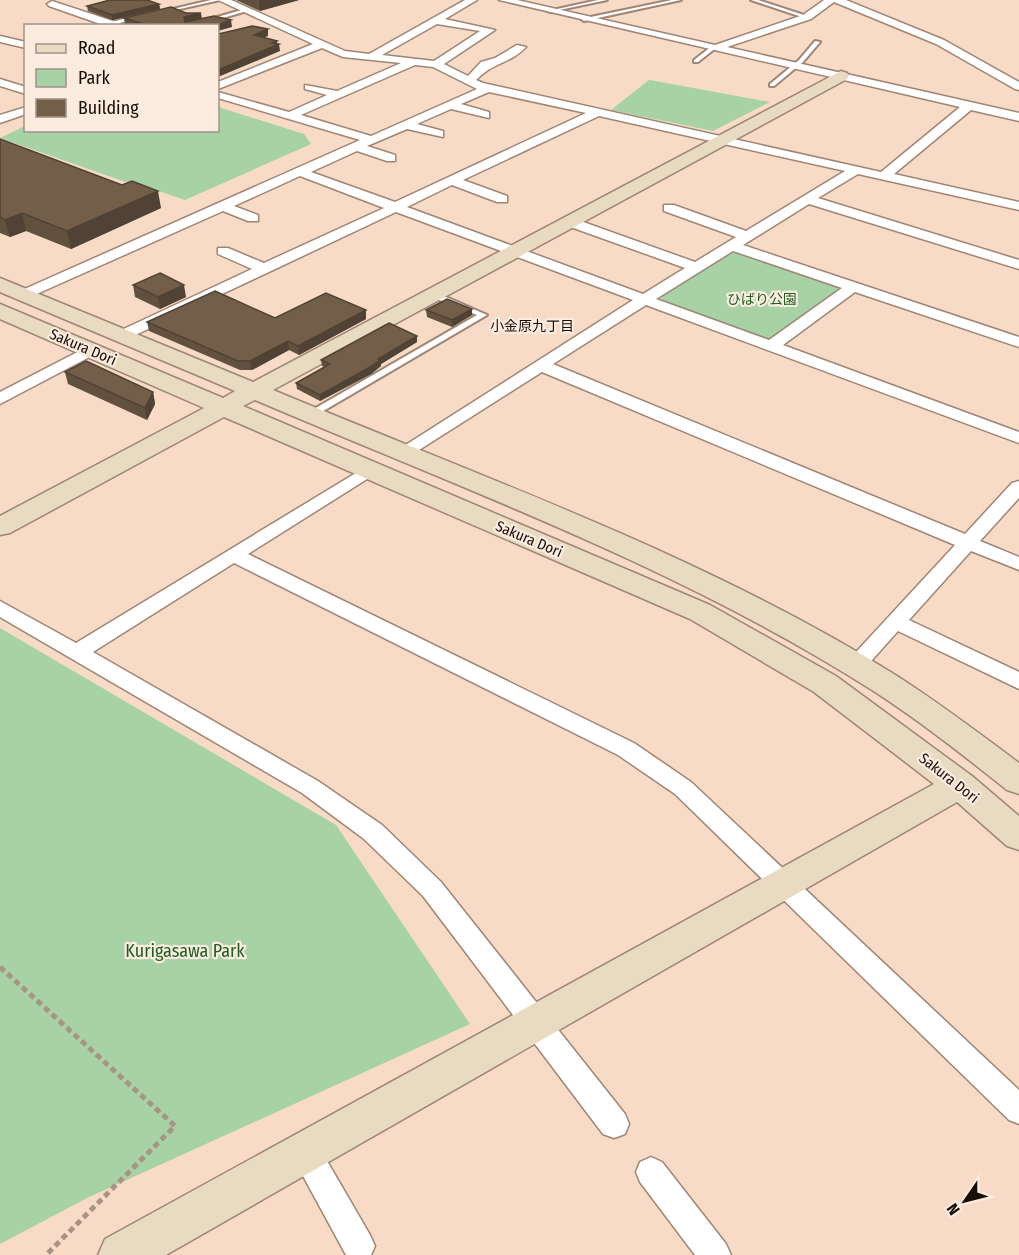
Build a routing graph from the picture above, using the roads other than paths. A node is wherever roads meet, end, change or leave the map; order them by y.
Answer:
1 (218, 0) edge
2 (223, 0) edge
3 (472, 0) edge
4 (504, 0) edge
5 (605, 0) edge
6 (679, 0) edge
7 (753, 0) edge
8 (830, 0) edge
9 (837, 0) edge
10 (52, 4) dead end
11 (96, 4) edge
12 (67, 10) junction
13 (245, 10) junction
14 (550, 11) junction
15 (154, 14) edge
16 (143, 16) edge
17 (807, 17) junction
18 (584, 19) junction
19 (436, 21) junction
20 (268, 22) junction
21 (115, 24) edge
22 (195, 24) edge
23 (248, 28) edge
24 (0, 39) edge
25 (817, 42) dead end
26 (24, 45) edge
27 (321, 45) junction
28 (521, 47) dead end
29 (715, 47) junction
30 (371, 57) junction
31 (696, 61) dead end
32 (411, 63) junction
33 (436, 64) junction
34 (795, 66) junction
35 (841, 76) junction
36 (0, 82) edge
37 (468, 82) junction
38 (219, 86) edge
39 (772, 86) dead end
40 (309, 87) dead end
41 (490, 87) junction
42 (1019, 87) edge
43 (24, 90) edge
44 (219, 95) edge
45 (338, 95) junction
46 (452, 105) junction
47 (968, 106) junction
48 (24, 111) edge
49 (600, 111) junction
50 (485, 115) dead end
51 (289, 116) junction
52 (1019, 117) edge
53 (0, 119) edge
54 (407, 125) junction
55 (439, 134) dead end
56 (373, 140) junction
57 (724, 140) junction
58 (357, 147) junction
59 (391, 158) dead end
60 (857, 169) junction
61 (300, 172) junction
62 (885, 175) junction
63 (452, 181) junction
64 (502, 199) dead end
65 (810, 200) junction
66 (223, 206) junction
67 (1019, 206) edge
68 (396, 207) junction
69 (669, 208) dead end
70 (253, 218) dead end
71 (570, 222) junction
72 (748, 237) junction
73 (732, 246) junction
74 (223, 251) dead end
75 (516, 251) junction
76 (1019, 265) edge
77 (697, 268) junction
78 (264, 269) junction
79 (0, 284) edge
80 (852, 287) junction
81 (187, 290) dead end
82 (25, 294) junction
83 (434, 295) junction
84 (203, 297) junction
85 (645, 299) junction
86 (0, 308) edge
87 (121, 336) junction
88 (1019, 342) edge
89 (771, 346) junction
90 (91, 350) junction
91 (540, 365) junction
92 (252, 391) junction
93 (0, 399) edge
94 (222, 406) junction
95 (310, 415) junction
96 (1019, 438) edge
97 (402, 453) junction
98 (369, 470) junction
99 (1019, 487) edge
100 (0, 527) edge
101 (967, 543) junction
102 (233, 555) junction
103 (1019, 564) edge
104 (0, 608) edge
105 (894, 621) junction
106 (77, 652) junction
107 (856, 664) junction
108 (1019, 681) edge
109 (825, 684) junction
110 (1019, 781) edge
111 (960, 785) junction
112 (1019, 836) edge
113 (784, 883) junction
114 (534, 1022) junction
115 (1019, 1110) edge
116 (614, 1124) dead end
117 (305, 1152) junction
118 (651, 1172) dead end
119 (359, 1246) dead end
120 (121, 1255) edge
121 (716, 1255) edge

1 - 15 lane
2 - 13 street
3 - 19 street
4 - 14 street
5 - 14 lane
6 - 18 lane
7 - 17 lane
8 - 17 street
9 - 42 street
10 - 12 street
11 - 12 street
12 - 21 street
13 - 20 street
13 - 22 lane
14 - 18 street
16 - 21 lane
17 - 29 street
18 - 29 street
19 - 30 street
19 - 33 street
20 - 23 street
20 - 27 street
24 - 26 street
25 - 34 lane
27 - 30 street
27 - 38 street
28 - 37 street
29 - 31 lane
29 - 34 street
30 - 32 street
32 - 33 street
32 - 45 street
33 - 37 street
34 - 35 street
34 - 39 lane
35 - 47 street
35 - 57 street
36 - 43 street
37 - 41 street
40 - 45 street
41 - 46 street
41 - 49 street
44 - 51 street
45 - 51 street
46 - 50 street
46 - 54 street
47 - 52 street
47 - 62 street
48 - 53 street
49 - 57 street
49 - 63 street
51 - 56 street
54 - 55 street
54 - 56 street
56 - 58 street
57 - 60 street
57 - 71 street
58 - 59 street
58 - 61 street
60 - 62 street
60 - 65 street
61 - 66 street
61 - 68 street
62 - 67 street
63 - 64 street
63 - 68 street
65 - 72 street
65 - 76 street
66 - 70 street
66 - 82 street
68 - 75 street
68 - 78 street
69 - 72 street
71 - 75 street
71 - 77 street
72 - 73 street
73 - 77 street
73 - 80 street
74 - 78 street
75 - 83 street
75 - 85 street
77 - 85 street
78 - 84 street
79 - 82 street, Sakura Dori
80 - 88 street
80 - 89 street
81 - 84 street
82 - 86 street
82 - 87 street, Sakura Dori
83 - 92 street
83 - 95 lane
84 - 87 street
85 - 89 street
85 - 91 street
86 - 90 street, Sakura Dori
87 - 92 street, Sakura Dori
89 - 96 street
90 - 93 street
90 - 94 street, Sakura Dori
91 - 97 street
91 - 101 street
92 - 94 street
92 - 95 street, Sakura Dori
94 - 98 street, Sakura Dori
94 - 100 street
95 - 97 street, Sakura Dori
97 - 107 street, Sakura Dori
98 - 102 street
98 - 109 street, Sakura Dori
99 - 101 street
101 - 103 street
101 - 105 street
102 - 106 street
102 - 113 street
104 - 106 street
105 - 107 street
105 - 108 street
106 - 114 street
107 - 109 street
107 - 110 street, Sakura Dori
109 - 111 street, Sakura Dori
111 - 112 street, Sakura Dori
111 - 113 street
113 - 114 street
113 - 115 street
114 - 116 street
114 - 117 street
117 - 119 street
117 - 120 street
118 - 121 street

